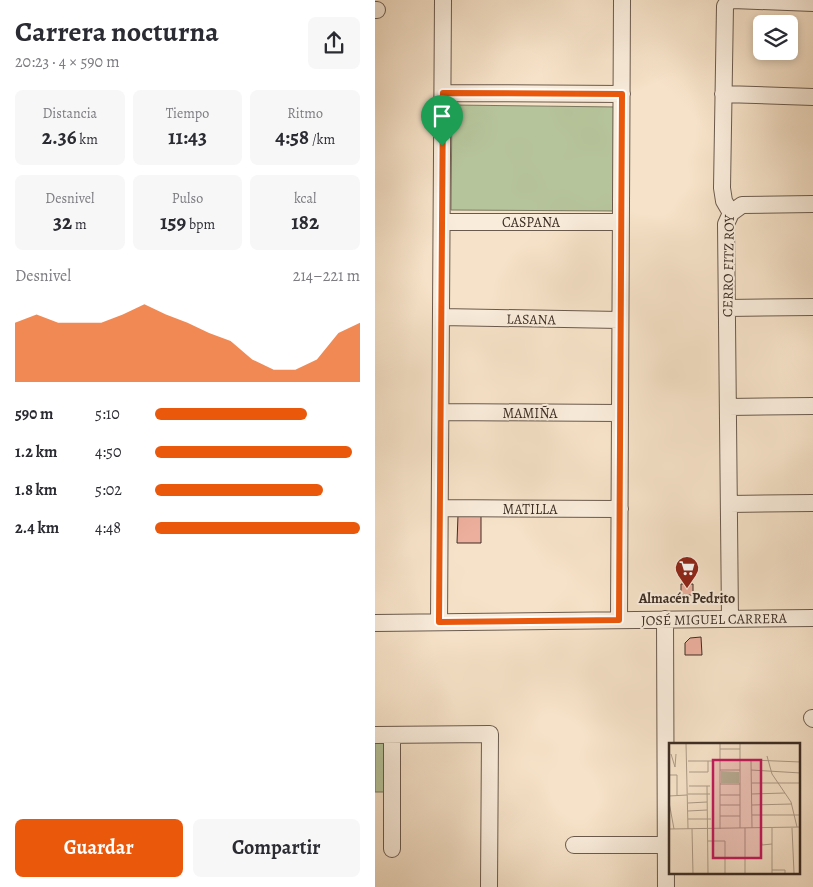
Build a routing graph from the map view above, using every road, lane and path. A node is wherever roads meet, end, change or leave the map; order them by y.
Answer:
1 (443, 0) edge
2 (622, 0) edge
3 (813, 3) edge
4 (443, 93) junction
5 (622, 94) junction
6 (723, 94) junction
7 (813, 97) edge
8 (813, 204) edge
9 (731, 213) junction
10 (442, 222) junction
11 (621, 222) junction
12 (813, 307) edge
13 (727, 308) junction
14 (441, 317) junction
15 (620, 320) junction
16 (813, 406) edge
17 (728, 407) junction
18 (441, 412) junction
19 (620, 414) junction
20 (813, 503) edge
21 (729, 504) junction
22 (440, 508) junction
23 (619, 509) junction
24 (813, 618) edge
25 (730, 619) junction
26 (619, 620) junction
27 (665, 620) junction
28 (439, 622) junction
29 (375, 623) edge
30 (375, 735) edge
31 (392, 735) junction
32 (574, 845) dead end
33 (666, 845) junction
34 (392, 849) dead end
35 (489, 887) edge
36 (666, 887) edge

1 - 4 street
2 - 5 street
3 - 6 street, CERRO FITZ ROY
4 - 5 street
4 - 10 street
5 - 11 street
6 - 7 street
6 - 9 street, CERRO FITZ ROY
8 - 9 street
9 - 13 street, CERRO FITZ ROY
10 - 11 street, CASPANA
10 - 14 street
11 - 15 street
12 - 13 street
13 - 17 street, CERRO FITZ ROY
14 - 15 street, LASANA
14 - 18 street
15 - 19 street
16 - 17 street
17 - 21 street, CERRO FITZ ROY
18 - 19 street, MAMIÑA
18 - 22 street
19 - 23 street
20 - 21 street
21 - 25 street, CERRO FITZ ROY
22 - 23 street, MATILLA
22 - 28 street
23 - 26 street
24 - 25 street, JOSÉ MIGUEL CARRERA
25 - 27 street, JOSÉ MIGUEL CARRERA
26 - 27 street, JOSÉ MIGUEL CARRERA
26 - 28 street, JOSÉ MIGUEL CARRERA
27 - 33 street
28 - 29 street, JOSÉ MIGUEL CARRERA
30 - 31 street
31 - 34 street
31 - 35 street
32 - 33 street
33 - 36 street

